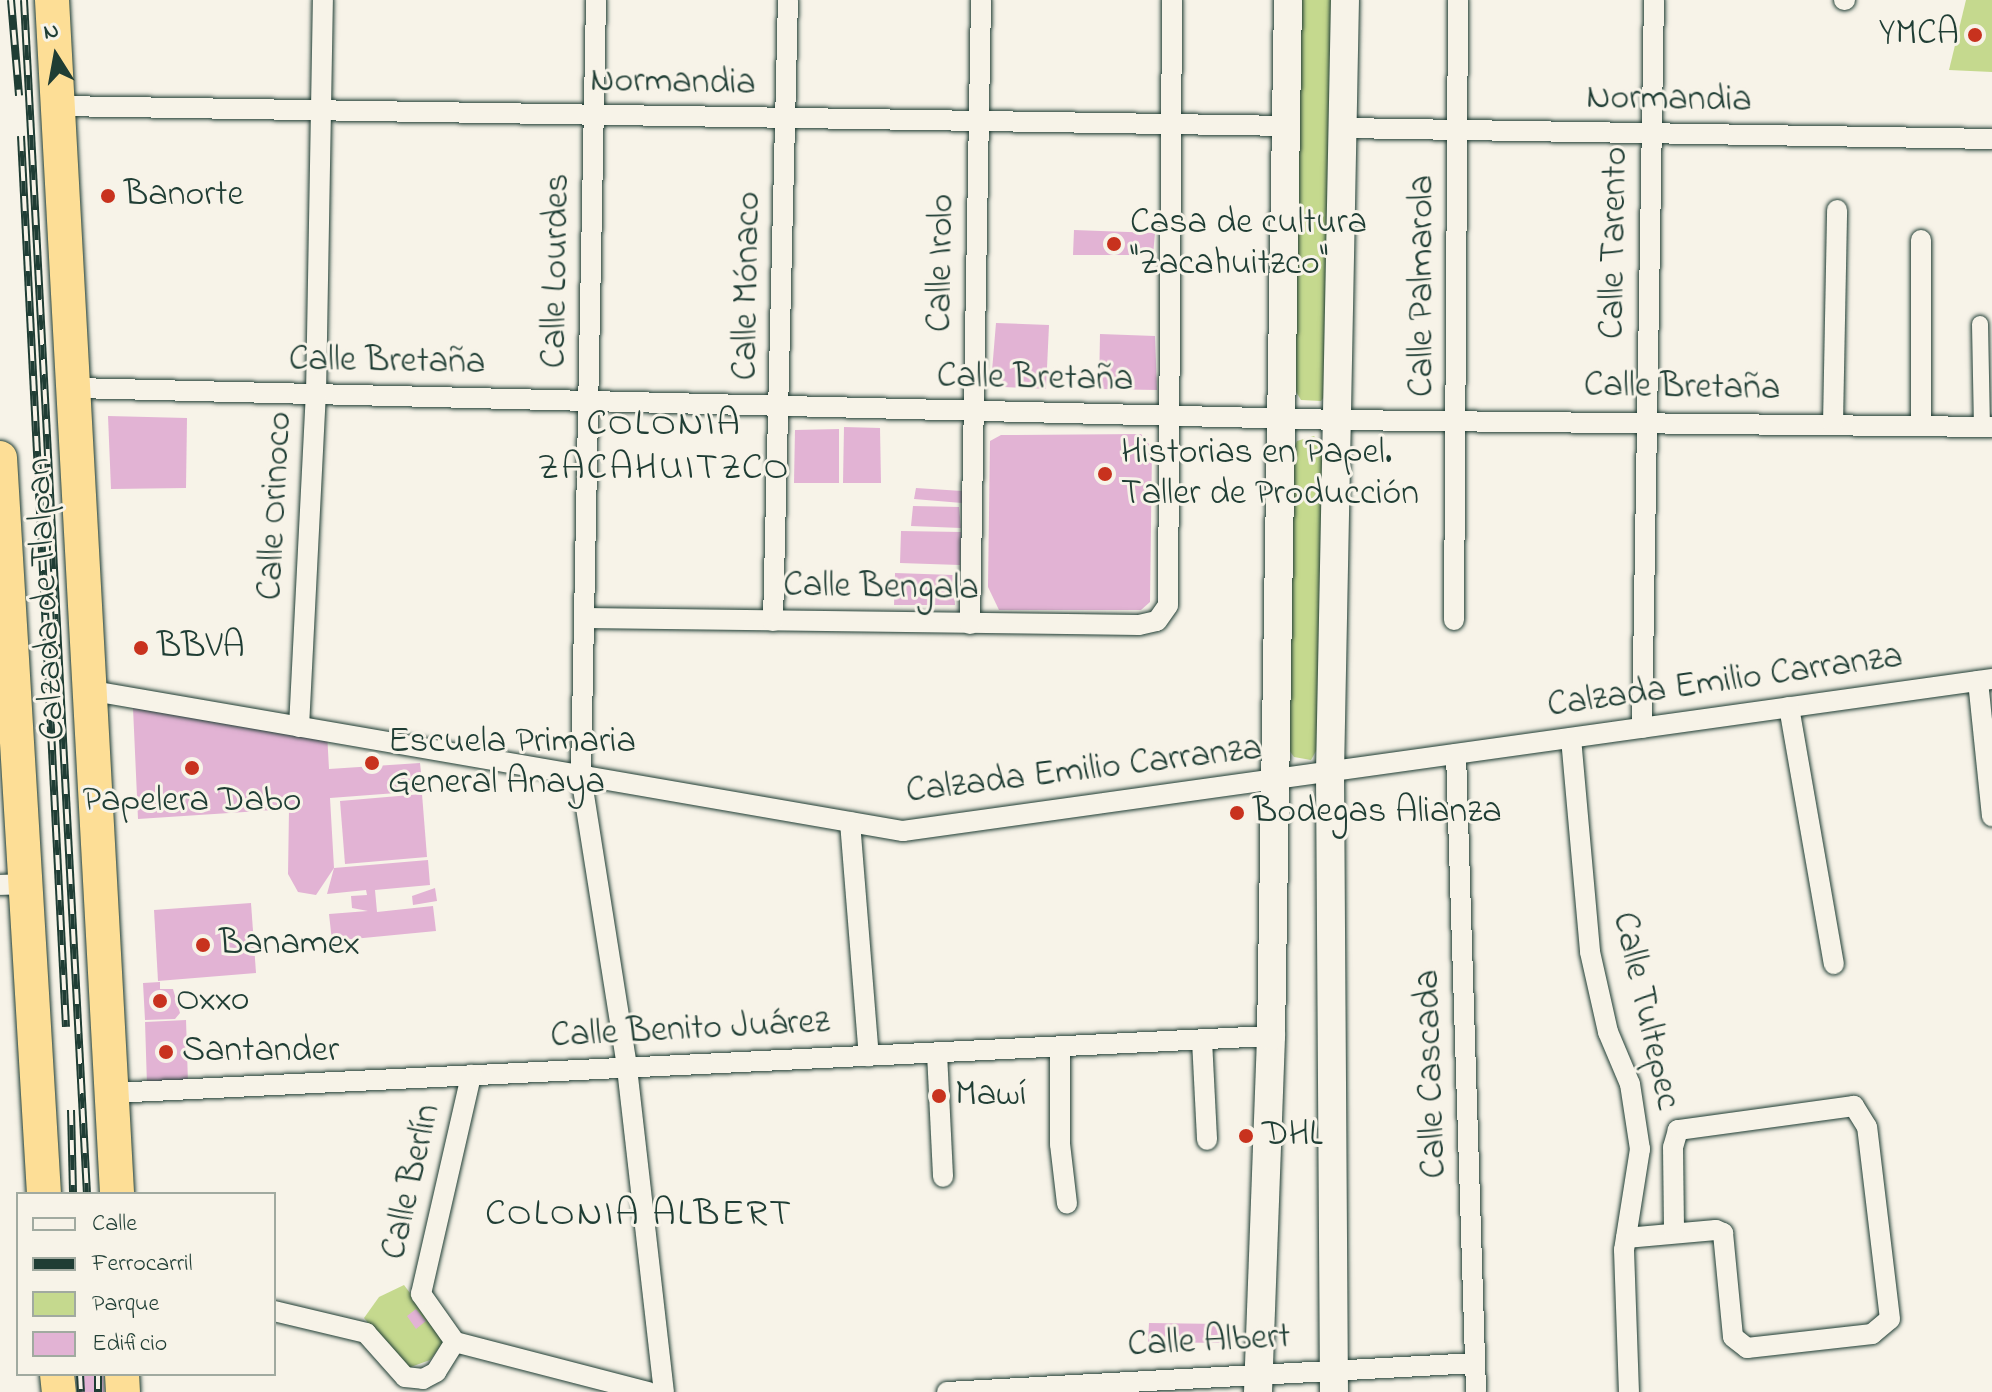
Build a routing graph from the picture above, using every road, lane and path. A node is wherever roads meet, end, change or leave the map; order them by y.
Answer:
1 (52, 0) edge
2 (323, 0) edge
3 (596, 0) edge
4 (788, 0) edge
5 (981, 0) edge
6 (1172, 0) edge
7 (1288, 0) edge
8 (1345, 0) edge
9 (1458, 0) edge
10 (1654, 0) edge
11 (58, 106) junction
12 (322, 110) junction
13 (595, 116) junction
14 (785, 118) junction
15 (979, 121) junction
16 (1169, 126) junction
17 (1287, 126) junction
18 (1344, 128) junction
19 (1458, 130) junction
20 (1651, 133) junction
21 (1992, 139) edge
22 (1837, 210) dead end
23 (1921, 240) dead end
24 (1980, 324) dead end
25 (76, 388) junction
26 (316, 395) junction
27 (589, 401) junction
28 (780, 405) junction
29 (974, 412) junction
30 (1168, 416) junction
31 (1282, 418) junction
32 (1336, 420) junction
33 (1457, 421) junction
34 (1645, 421) junction
35 (1833, 424) junction
36 (1921, 426) junction
37 (1987, 427) edge
38 (0, 458) edge
39 (585, 618) junction
40 (1454, 620) dead end
41 (773, 621) junction
42 (970, 624) junction
43 (5, 664) edge
44 (1985, 680) edge
45 (93, 691) junction
46 (1789, 707) junction
47 (299, 727) junction
48 (1642, 728) junction
49 (1571, 738) junction
50 (1456, 754) junction
51 (1330, 773) junction
52 (581, 776) junction
53 (1276, 780) junction
54 (1992, 816) edge
55 (850, 822) junction
56 (13, 885) edge
57 (1834, 964) dead end
58 (1271, 1036) junction
59 (1202, 1040) junction
60 (1060, 1047) junction
61 (937, 1053) junction
62 (869, 1056) junction
63 (627, 1068) junction
64 (471, 1075) junction
65 (112, 1093) junction
66 (1207, 1140) dead end
67 (943, 1177) dead end
68 (44, 1192) edge
69 (117, 1192) edge
70 (1067, 1204) dead end
71 (1674, 1233) junction
72 (1625, 1244) junction
73 (276, 1311) edge
74 (455, 1342) junction
75 (1475, 1363) junction
76 (423, 1379) junction
77 (1334, 1381) edge
78 (1258, 1382) edge
79 (404, 1392) edge
80 (649, 1392) edge
81 (664, 1392) edge
82 (947, 1392) edge
83 (1476, 1392) edge
84 (1629, 1392) edge

1 - 11 highway, Calzada de Tlalpan
2 - 12 street, Calle Orinoco
3 - 13 street, Calle Lourdes
4 - 14 street, Calle Mónaco
5 - 15 street, Calle Irolo
6 - 16 street
7 - 17 main road
8 - 18 main road
9 - 19 street, Calle Palmarola
10 - 20 street, Calle Tarento
11 - 12 street, Normandia
11 - 25 highway, Calzada de Tlalpan
12 - 13 street, Normandia
12 - 26 street, Calle Orinoco
13 - 14 street, Normandia
13 - 27 street, Calle Lourdes
14 - 15 street, Normandia
14 - 28 street, Calle Mónaco
15 - 16 street, Normandia
15 - 29 street, Calle Irolo
16 - 17 street, Normandia
16 - 30 street
17 - 31 main road
18 - 19 street, Normandia
18 - 32 main road
19 - 20 street, Normandia
19 - 33 street, Calle Palmarola
20 - 21 street, Normandia
20 - 34 street, Calle Tarento
22 - 35 street
23 - 36 street
24 - 37 street
25 - 26 street, Calle Bretaña
25 - 45 highway, Calzada de Tlalpan
26 - 27 street, Calle Bretaña
26 - 47 street, Calle Orinoco
27 - 28 street, Calle Bretaña
27 - 39 street, Calle Lourdes
28 - 29 street, Calle Bretaña
28 - 41 street, Calle Mónaco
29 - 30 street, Calle Bretaña
29 - 42 street, Calle Irolo
30 - 31 street, Calle Bretaña
30 - 42 street, Calle Bengala
31 - 32 street, Calle Bretaña
31 - 53 main road
32 - 33 street, Calle Bretaña
32 - 51 main road
33 - 34 street, Calle Bretaña
33 - 40 street, Calle Palmarola
34 - 35 street, Calle Bretaña
34 - 48 street, Calle Tarento
35 - 36 street, Calle Bretaña
36 - 37 street, Calle Bretaña
38 - 43 highway, Calzada de Tlalpan
39 - 41 street, Calle Bengala
39 - 52 street, Calle Lourdes
41 - 42 street, Calle Bengala
43 - 56 highway, Calzada de Tlalpan
44 - 46 street, Calzada Emilio Carranza
44 - 54 street
45 - 47 street, Calzada Emilio Carranza
45 - 65 highway, Calzada de Tlalpan
46 - 48 street, Calzada Emilio Carranza
46 - 57 street
47 - 52 street, Calzada Emilio Carranza
48 - 49 street, Calzada Emilio Carranza
49 - 50 street, Calzada Emilio Carranza
49 - 72 street, Calle Tultepec
50 - 51 street, Calzada Emilio Carranza
50 - 75 street, Calle Cascada
51 - 53 street, Calzada Emilio Carranza
51 - 77 main road
52 - 55 street, Calzada Emilio Carranza
52 - 63 street, Calle Lourdes
53 - 55 street, Calzada Emilio Carranza
53 - 58 main road
55 - 62 street
56 - 68 highway, Calzada de Tlalpan
58 - 59 street, Calle Benito Juárez
58 - 78 main road
59 - 60 street, Calle Benito Juárez
59 - 66 street
60 - 61 street, Calle Benito Juárez
60 - 70 street
61 - 62 street, Calle Benito Juárez
61 - 67 street
62 - 63 street, Calle Benito Juárez
63 - 64 street, Calle Benito Juárez
63 - 81 street, Calle Lourdes
64 - 65 street, Calle Benito Juárez
64 - 74 street, Calle Berlín
65 - 69 highway, Calzada de Tlalpan
71 - 71 street
71 - 72 street
72 - 84 street, Calle Tultepec
73 - 76 street
74 - 76 street
74 - 80 street
75 - 77 street, Calle Albert
75 - 83 street, Calle Cascada
76 - 79 street
77 - 78 street, Calle Albert
78 - 82 street, Calle Albert

